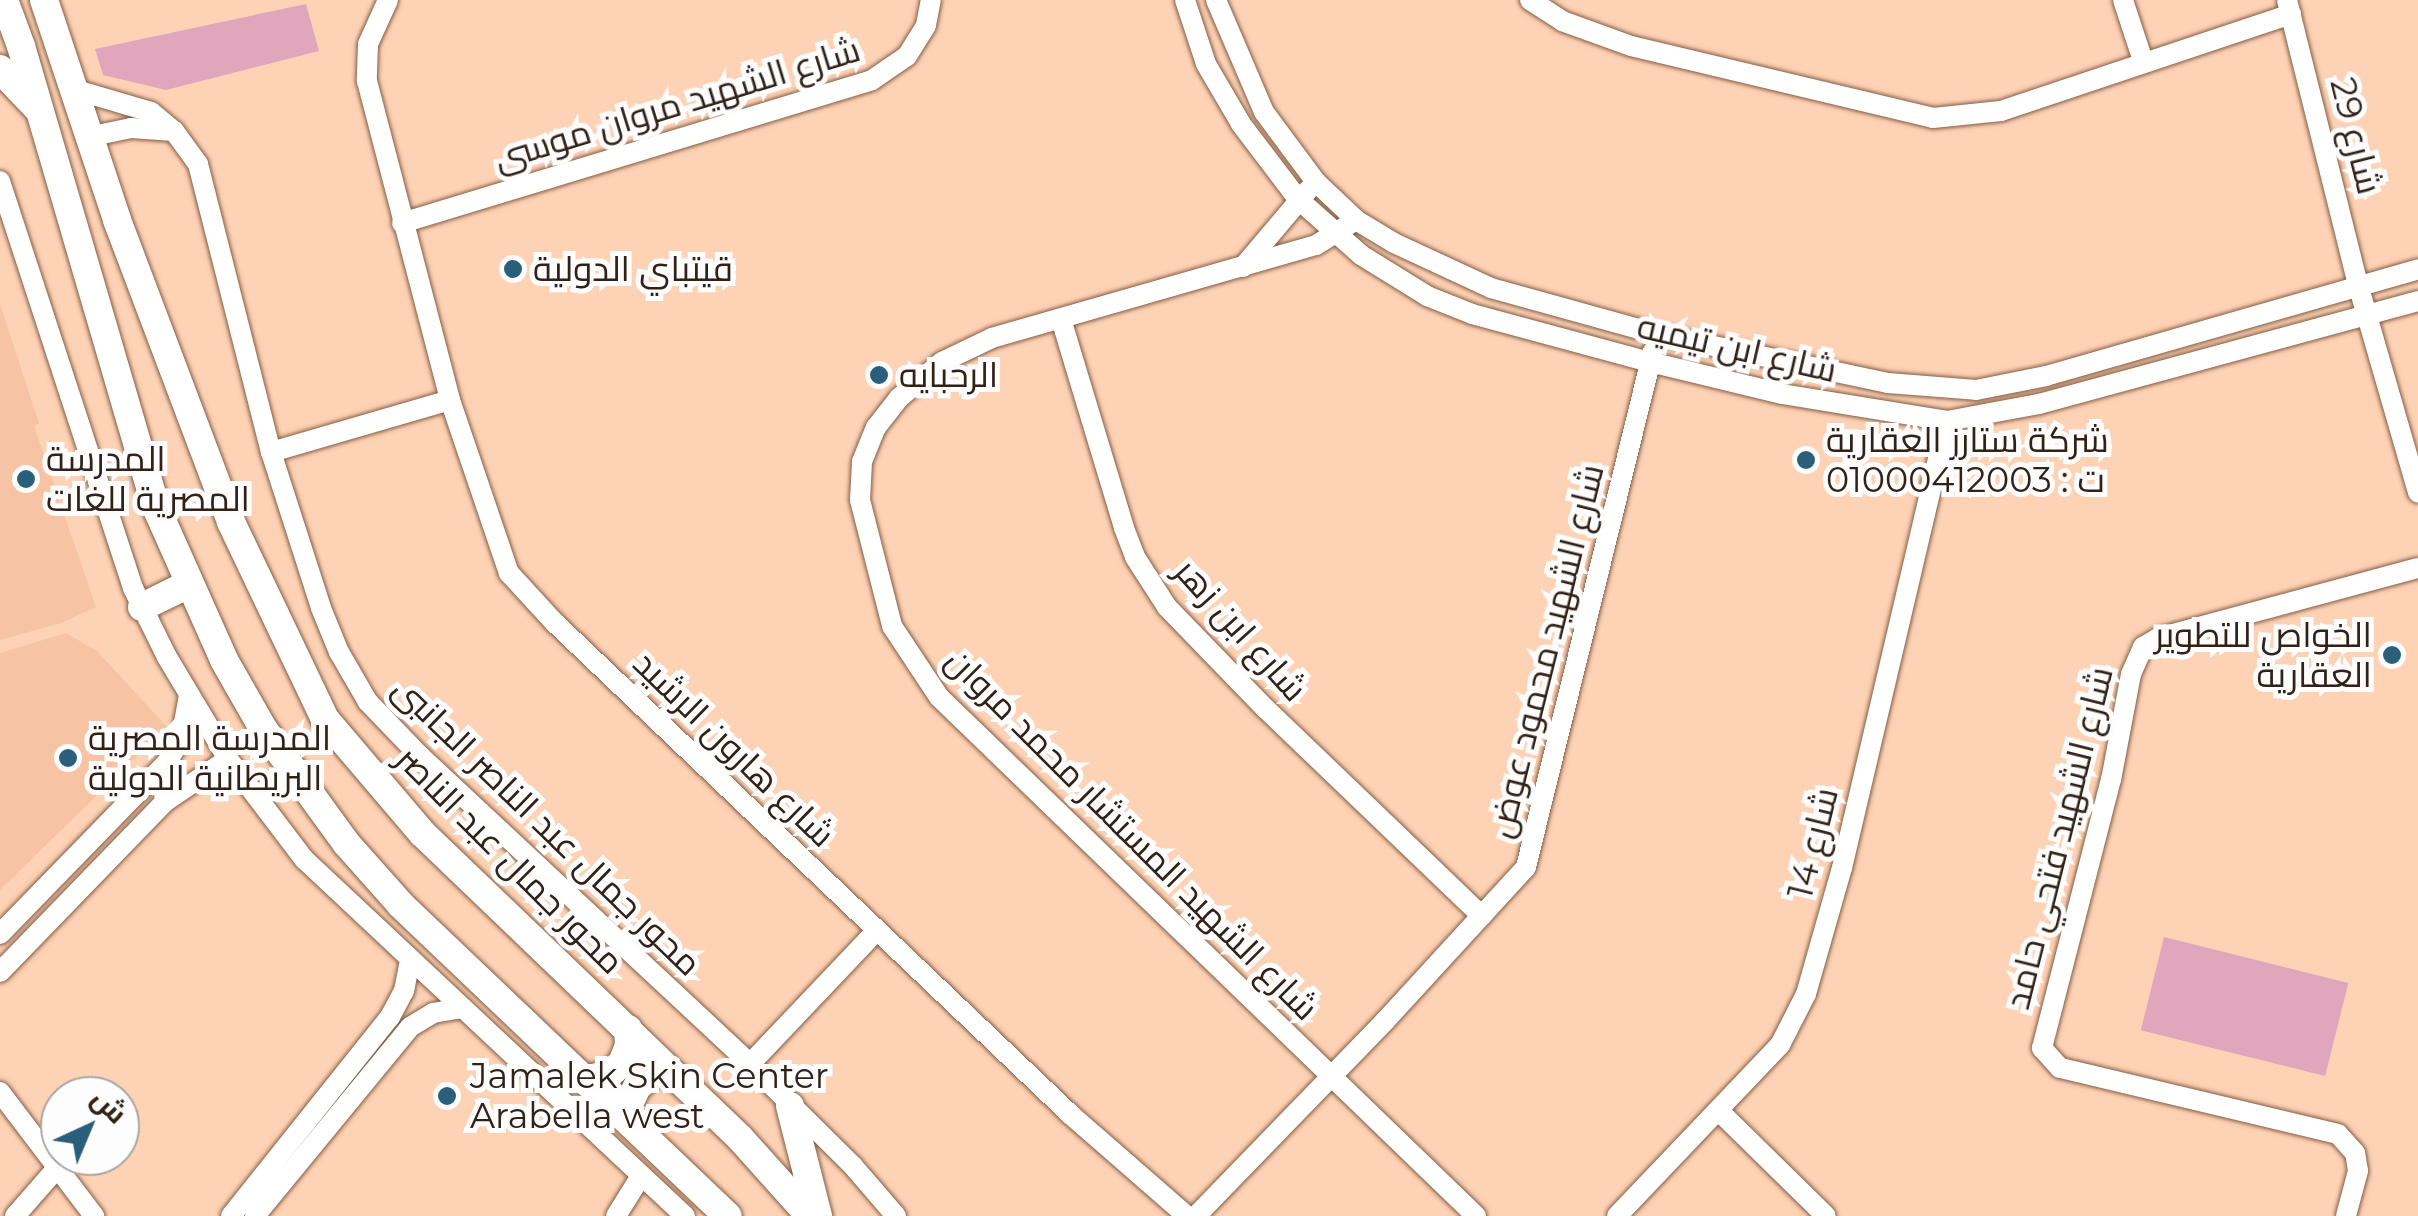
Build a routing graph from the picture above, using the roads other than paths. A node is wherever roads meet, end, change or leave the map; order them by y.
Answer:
1 (4, 0) edge
2 (44, 0) edge
3 (388, 0) edge
4 (931, 0) edge
5 (1184, 0) edge
6 (1216, 0) edge
7 (1530, 0) edge
8 (2124, 0) edge
9 (2289, 7) edge
10 (2143, 62) junction
11 (0, 69) edge
12 (73, 89) junction
13 (40, 111) junction
14 (174, 131) junction
15 (88, 137) junction
16 (0, 182) edge
17 (1316, 182) junction
18 (1298, 199) junction
19 (1356, 220) junction
20 (402, 223) junction
21 (1337, 236) junction
22 (1242, 269) junction
23 (2418, 270) edge
24 (2359, 288) junction
25 (2418, 301) edge
26 (2367, 318) junction
27 (1062, 319) junction
28 (1657, 334) junction
29 (1650, 362) junction
30 (1918, 388) junction
31 (1958, 391) junction
32 (450, 400) junction
33 (1915, 418) junction
34 (1953, 420) junction
35 (272, 452) junction
36 (2418, 492) edge
37 (2418, 568) edge
38 (189, 584) junction
39 (142, 607) junction
40 (190, 695) junction
41 (228, 759) junction
42 (138, 792) junction
43 (156, 810) junction
44 (1482, 916) junction
45 (877, 930) junction
46 (0, 934) edge
47 (410, 961) junction
48 (0, 972) edge
49 (460, 1008) junction
50 (628, 1028) junction
51 (750, 1064) junction
52 (670, 1072) junction
53 (1330, 1076) junction
54 (582, 1080) junction
55 (0, 1092) edge
56 (790, 1106) junction
57 (330, 1107) junction
58 (1720, 1112) junction
59 (630, 1123) junction
60 (40, 1145) edge
61 (50, 1176) edge
62 (63, 1176) edge
63 (641, 1176) junction
64 (682, 1215) edge
65 (15, 1216) edge
66 (94, 1216) edge
67 (231, 1216) edge
68 (256, 1216) edge
69 (616, 1216) edge
70 (728, 1216) edge
71 (810, 1216) edge
72 (818, 1216) edge
73 (896, 1216) edge
74 (1187, 1216) edge
75 (1196, 1216) edge
76 (1476, 1216) edge
77 (1617, 1216) edge
78 (1826, 1216) edge
79 (2346, 1216) edge

1 - 13 main road
2 - 12 main road, محور جمال عبد الناصر
3 - 20 street, شارع هارون الرشيد
4 - 20 street, شارع الشهيد مروان موسى
5 - 18 street, شارع ابن تيميه
6 - 17 street, شارع ابن تيميه
7 - 10 street
8 - 10 street
9 - 10 street
9 - 24 street, شارع 29
11 - 13 main road
12 - 14 street, محور جمال عبد الناصر الجانبى
12 - 15 main road, محور جمال عبد الناصر
13 - 38 main road
14 - 15 street
14 - 35 street, محور جمال عبد الناصر الجانبى
15 - 50 main road, محور جمال عبد الناصر
16 - 39 street
17 - 18 street
17 - 19 street, شارع ابن تيميه
18 - 21 street, شارع ابن تيميه
18 - 22 street
19 - 21 street, شارع الشهيد المستشار محمد مروان
19 - 28 street, شارع ابن تيميه
20 - 32 street, شارع هارون الرشيد
21 - 22 street, شارع الشهيد المستشار محمد مروان
21 - 29 street, شارع ابن تيميه
22 - 27 street, شارع الشهيد المستشار محمد مروان
23 - 24 street, شارع ابن تيميه
24 - 26 street, شارع 29
24 - 31 street, شارع ابن تيميه
25 - 26 street, شارع ابن تيميه
26 - 34 street, شارع ابن تيميه
26 - 36 street, شارع 29
27 - 44 street, شارع ابن زهر
27 - 53 street, شارع الشهيد المستشار محمد مروان
28 - 29 street, شارع الشهيد محمود عوض
28 - 30 street, شارع ابن تيميه
29 - 33 street, شارع ابن تيميه
29 - 44 street, شارع الشهيد محمود عوض
30 - 31 street, شارع ابن تيميه
30 - 33 street
31 - 34 street, شارع 14
32 - 35 street
32 - 45 street, شارع هارون الرشيد
33 - 34 street, شارع ابن تيميه
34 - 58 street, شارع 14
35 - 51 street, محور جمال عبد الناصر الجانبى
37 - 79 street, شارع الشهيد فتحي حامد
38 - 39 main road
38 - 54 main road
39 - 40 street
40 - 41 street
40 - 42 street
41 - 43 street
41 - 47 street
42 - 43 street
42 - 46 street
43 - 48 street
44 - 53 street, شارع الشهيد محمود عوض
45 - 51 street
45 - 74 street, شارع هارون الرشيد
47 - 49 street
47 - 57 street
49 - 57 street
49 - 63 street
50 - 52 main road, محور جمال عبد الناصر
50 - 54 main road
51 - 56 street, محور جمال عبد الناصر الجانبى
52 - 59 main road
52 - 71 main road, محور جمال عبد الناصر
53 - 75 street, شارع الشهيد محمود عوض
53 - 76 street, شارع الشهيد المستشار محمد مروان
54 - 59 main road
55 - 60 street
56 - 72 main road
56 - 73 street, محور جمال عبد الناصر الجانبى
57 - 67 street
57 - 68 street
58 - 77 street, شارع 14
58 - 78 street
59 - 70 main road
61 - 65 street
62 - 66 street
63 - 64 street
63 - 69 street

